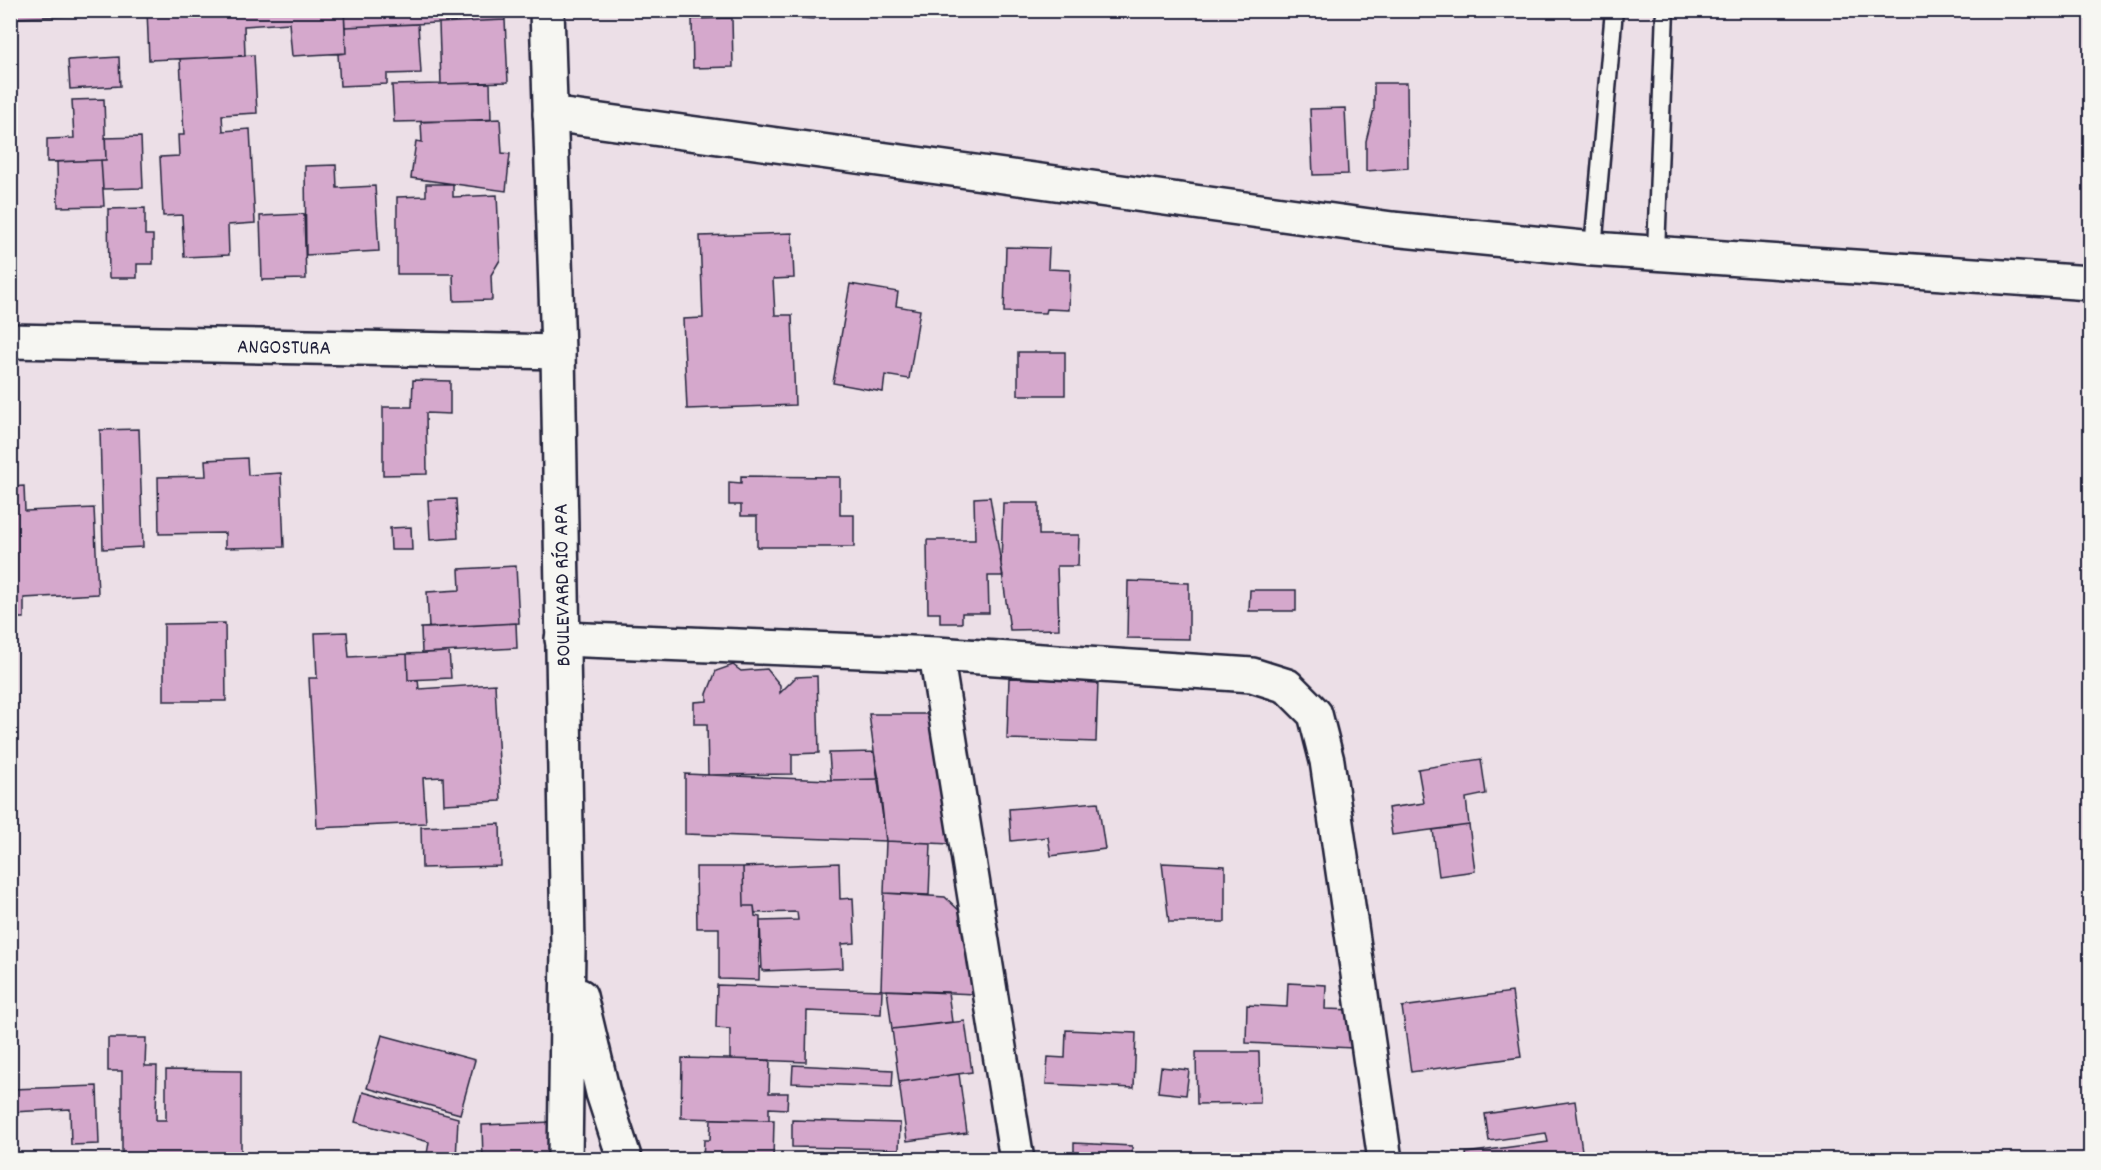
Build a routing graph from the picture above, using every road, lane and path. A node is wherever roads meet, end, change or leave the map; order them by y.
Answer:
1 (547, 10) edge
2 (1614, 10) edge
3 (1665, 10) edge
4 (550, 114) junction
5 (1593, 249) junction
6 (1656, 252) junction
7 (2091, 283) edge
8 (10, 341) edge
9 (558, 352) junction
10 (562, 639) junction
11 (936, 654) junction
12 (568, 948) junction
13 (565, 1160) edge
14 (625, 1160) edge
15 (1017, 1160) edge
16 (1385, 1160) edge

1 - 4 street, BOULEVARD RÍO APA
2 - 5 lane
3 - 6 lane
4 - 5 street
4 - 9 street, BOULEVARD RÍO APA
5 - 6 street
6 - 7 street
8 - 9 street, ANGOSTURA
9 - 10 street, BOULEVARD RÍO APA
10 - 11 street
10 - 12 street, BOULEVARD RÍO APA
11 - 15 street
11 - 16 street
12 - 13 street, BOULEVARD RÍO APA
12 - 14 street

